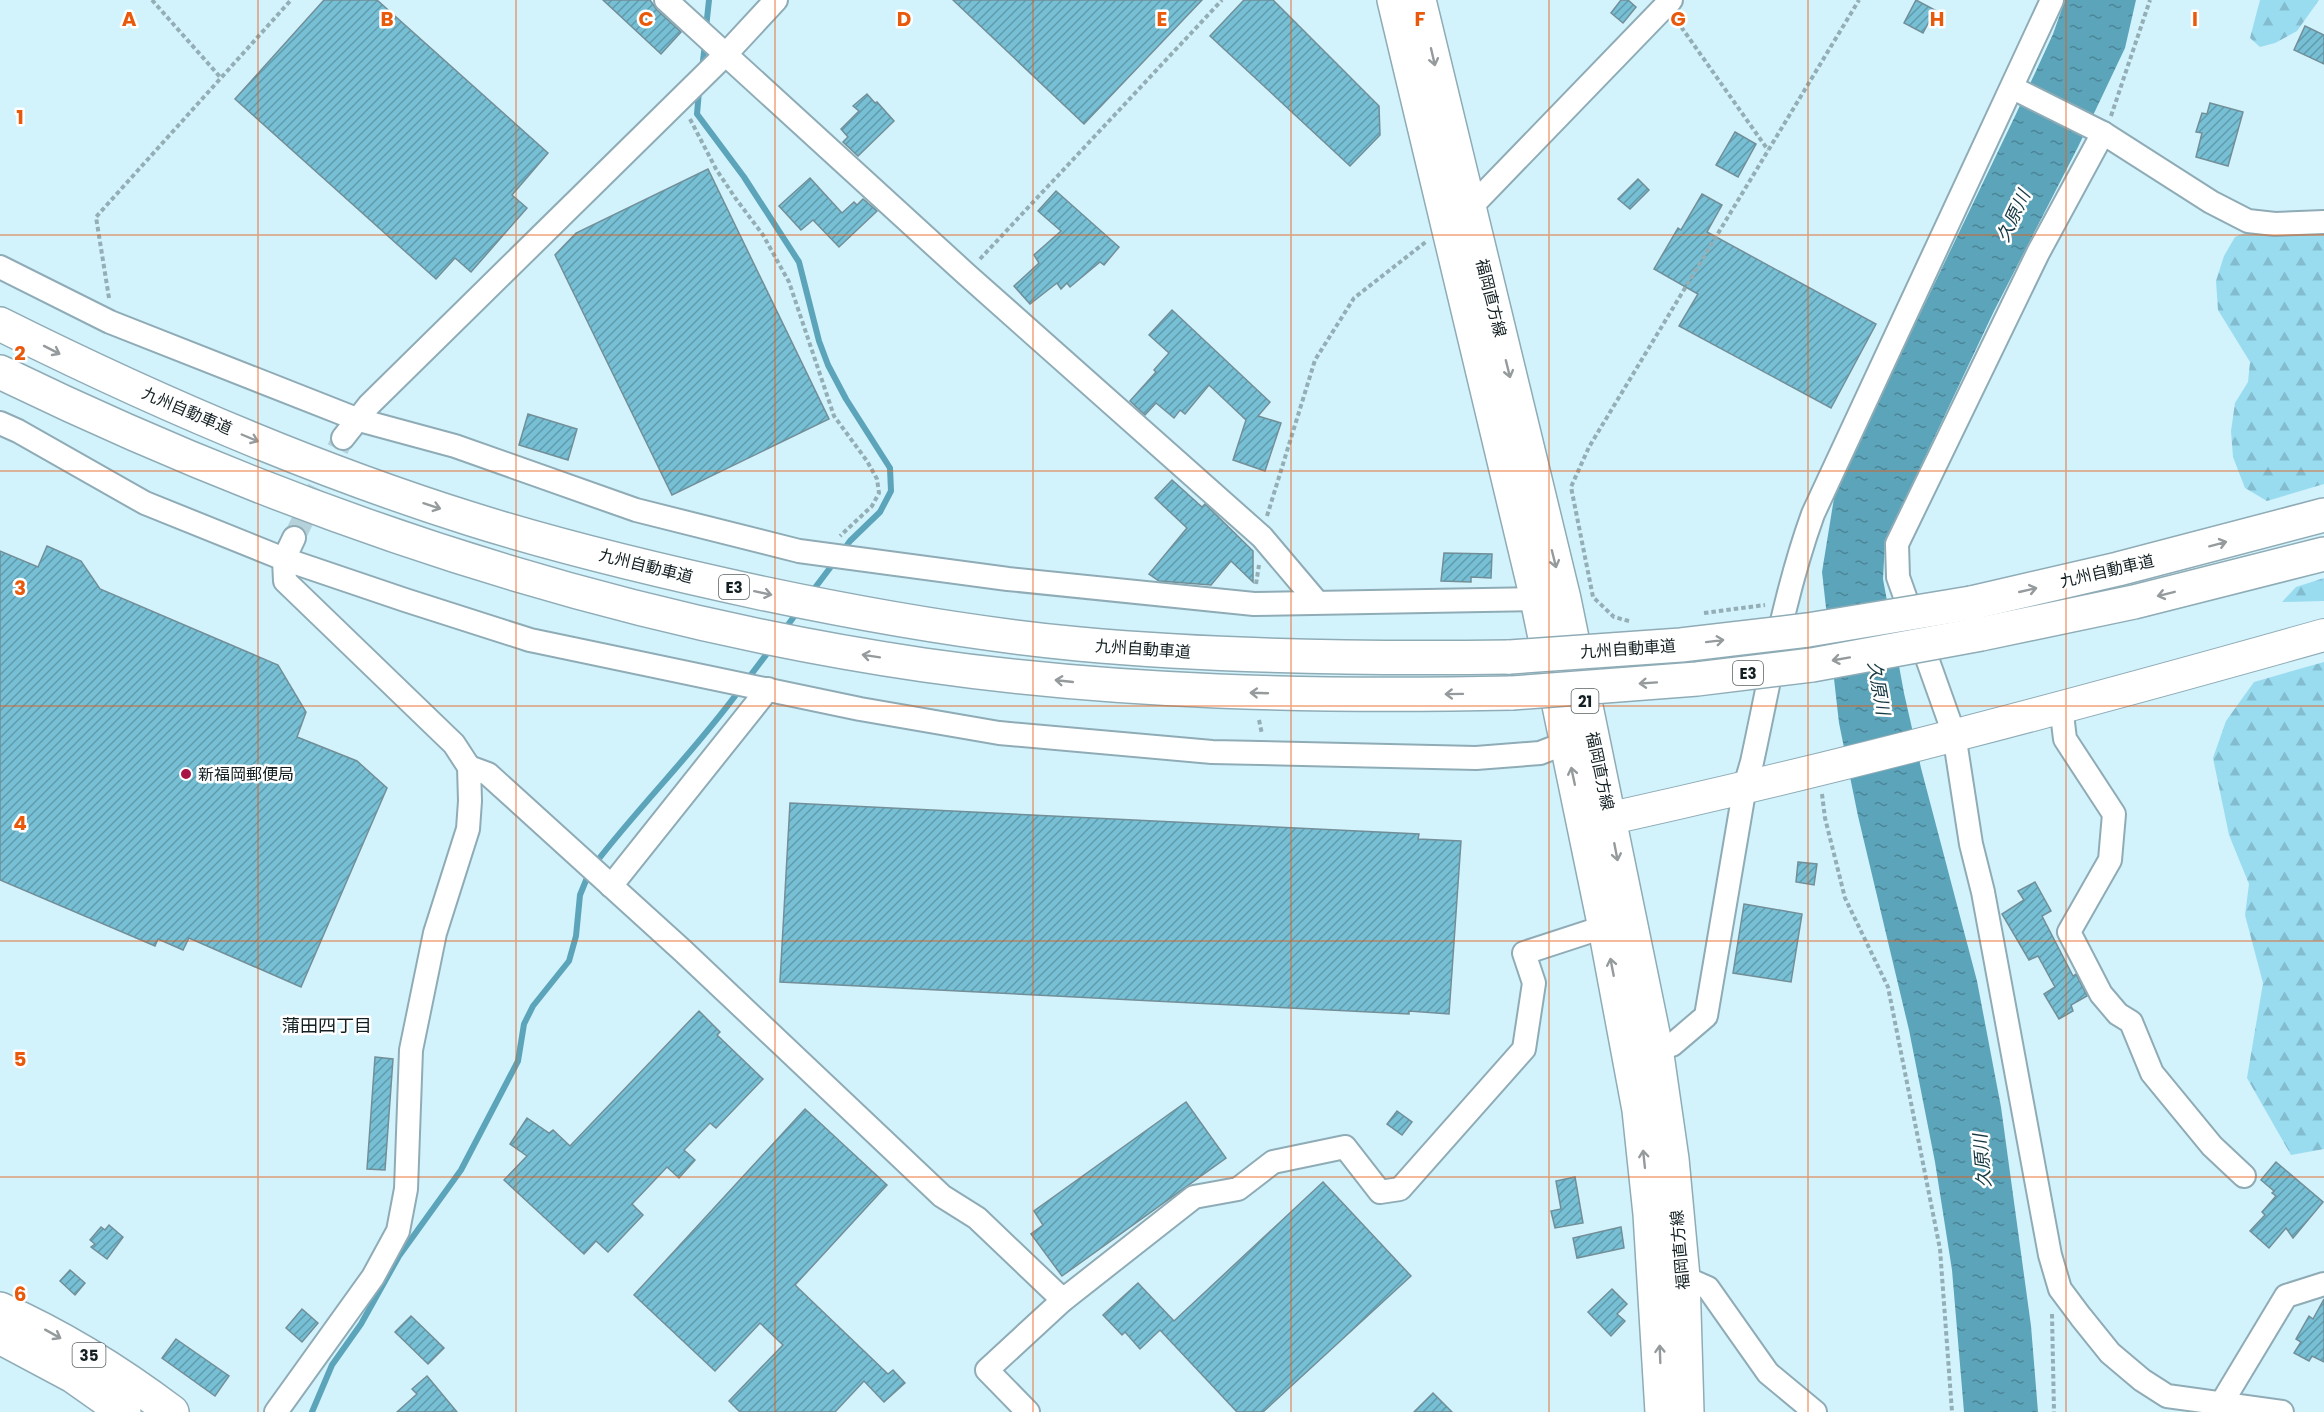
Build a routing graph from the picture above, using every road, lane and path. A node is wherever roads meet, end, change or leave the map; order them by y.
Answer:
1 (152, 0) edge
2 (291, 0) edge
3 (666, 0) edge
4 (776, 0) edge
5 (1222, 0) edge
6 (1394, 0) edge
7 (1419, 0) edge
8 (1859, 0) edge
9 (2052, 0) edge
10 (2150, 0) edge
11 (1669, 3) edge
12 (726, 54) junction
13 (221, 78) junction
14 (2020, 92) junction
15 (682, 97) junction
16 (2103, 133) junction
17 (1768, 150) junction
18 (1458, 217) junction
19 (2324, 222) edge
20 (0, 267) edge
21 (966, 274) junction
22 (110, 322) junction
23 (0, 324) edge
24 (0, 372) edge
25 (359, 420) junction
26 (0, 423) edge
27 (343, 438) tunnel mouth
28 (2324, 515) edge
29 (1262, 537) junction
30 (294, 538) tunnel mouth
31 (824, 554) junction
32 (2324, 554) edge
33 (284, 560) junction
34 (1537, 599) junction
35 (1317, 602) junction
36 (1786, 602) junction
37 (1254, 604) junction
38 (1695, 615) dead end
39 (1638, 623) dead end
40 (2324, 635) edge
41 (768, 689) junction
42 (2061, 706) junction
43 (1954, 734) junction
44 (1566, 743) junction
45 (469, 767) junction
46 (1818, 770) junction
47 (1744, 786) junction
48 (1597, 821) junction
49 (611, 886) junction
50 (1617, 923) junction
51 (1656, 1048) junction
52 (2244, 1176) dead end
53 (1683, 1277) junction
54 (2324, 1284) edge
55 (2060, 1289) junction
56 (1063, 1300) junction
57 (0, 1309) edge
58 (0, 1337) edge
59 (2221, 1404) junction
60 (124, 1412) edge
61 (172, 1412) edge
62 (276, 1412) edge
63 (1028, 1412) edge
64 (1662, 1412) edge
65 (1687, 1412) edge
66 (1815, 1412) edge
67 (1952, 1412) edge
68 (2054, 1412) edge
69 (2282, 1412) edge

1 - 13 path
2 - 13 path
3 - 12 street
4 - 12 street
5 - 21 path
6 - 18 main road, 福岡直方線 / 21
7 -> 18 main road, 福岡直方線 / 21
8 - 17 path
9 - 14 street
10 - 16 path
11 - 17 path
11 - 18 street
12 - 15 street
12 - 21 street
13 - 22 path
14 - 16 street
14 - 36 street
15 - 25 street
15 - 31 path
16 - 19 street
16 - 43 street
17 - 39 path
18 - 29 path
18 - 34 main road, 福岡直方線 / 21
18 -> 48 main road, 福岡直方線 / 21
20 - 22 street
21 - 29 street
22 - 25 street
23 -> 28 main road, 九州自動車道 / E3, bridge
32 -> 24 main road, E3, bridge
25 - 27 street
25 - 31 street
26 - 33 street
29 - 35 street
29 - 37 path
30 - 33 street
31 - 37 street
33 - 41 street
33 - 45 street
34 - 35 street
34 - 44 main road, 福岡直方線 / 21
35 - 37 street
36 - 38 path
36 - 47 street
40 - 42 street
41 - 44 street
41 - 49 street
42 - 43 street
42 - 52 street
43 - 46 street
43 - 55 street
48 -> 44 main road, 福岡直方線 / 21
45 - 49 street
45 - 62 street
46 - 47 street
46 - 67 path
47 - 48 street
47 - 51 street
48 - 50 main road, 福岡直方線 / 21
49 - 56 street
50 - 51 main road, 福岡直方線 / 21
50 - 56 street
64 -> 50 main road, 福岡直方線 / 21
51 - 53 main road, 福岡直方線 / 21
53 - 65 main road, 福岡直方線 / 21
53 - 66 street
54 - 59 street
55 - 59 street
55 - 68 path
56 - 63 street
57 -> 61 main road, 35
58 - 60 main road, 35
59 - 69 street

